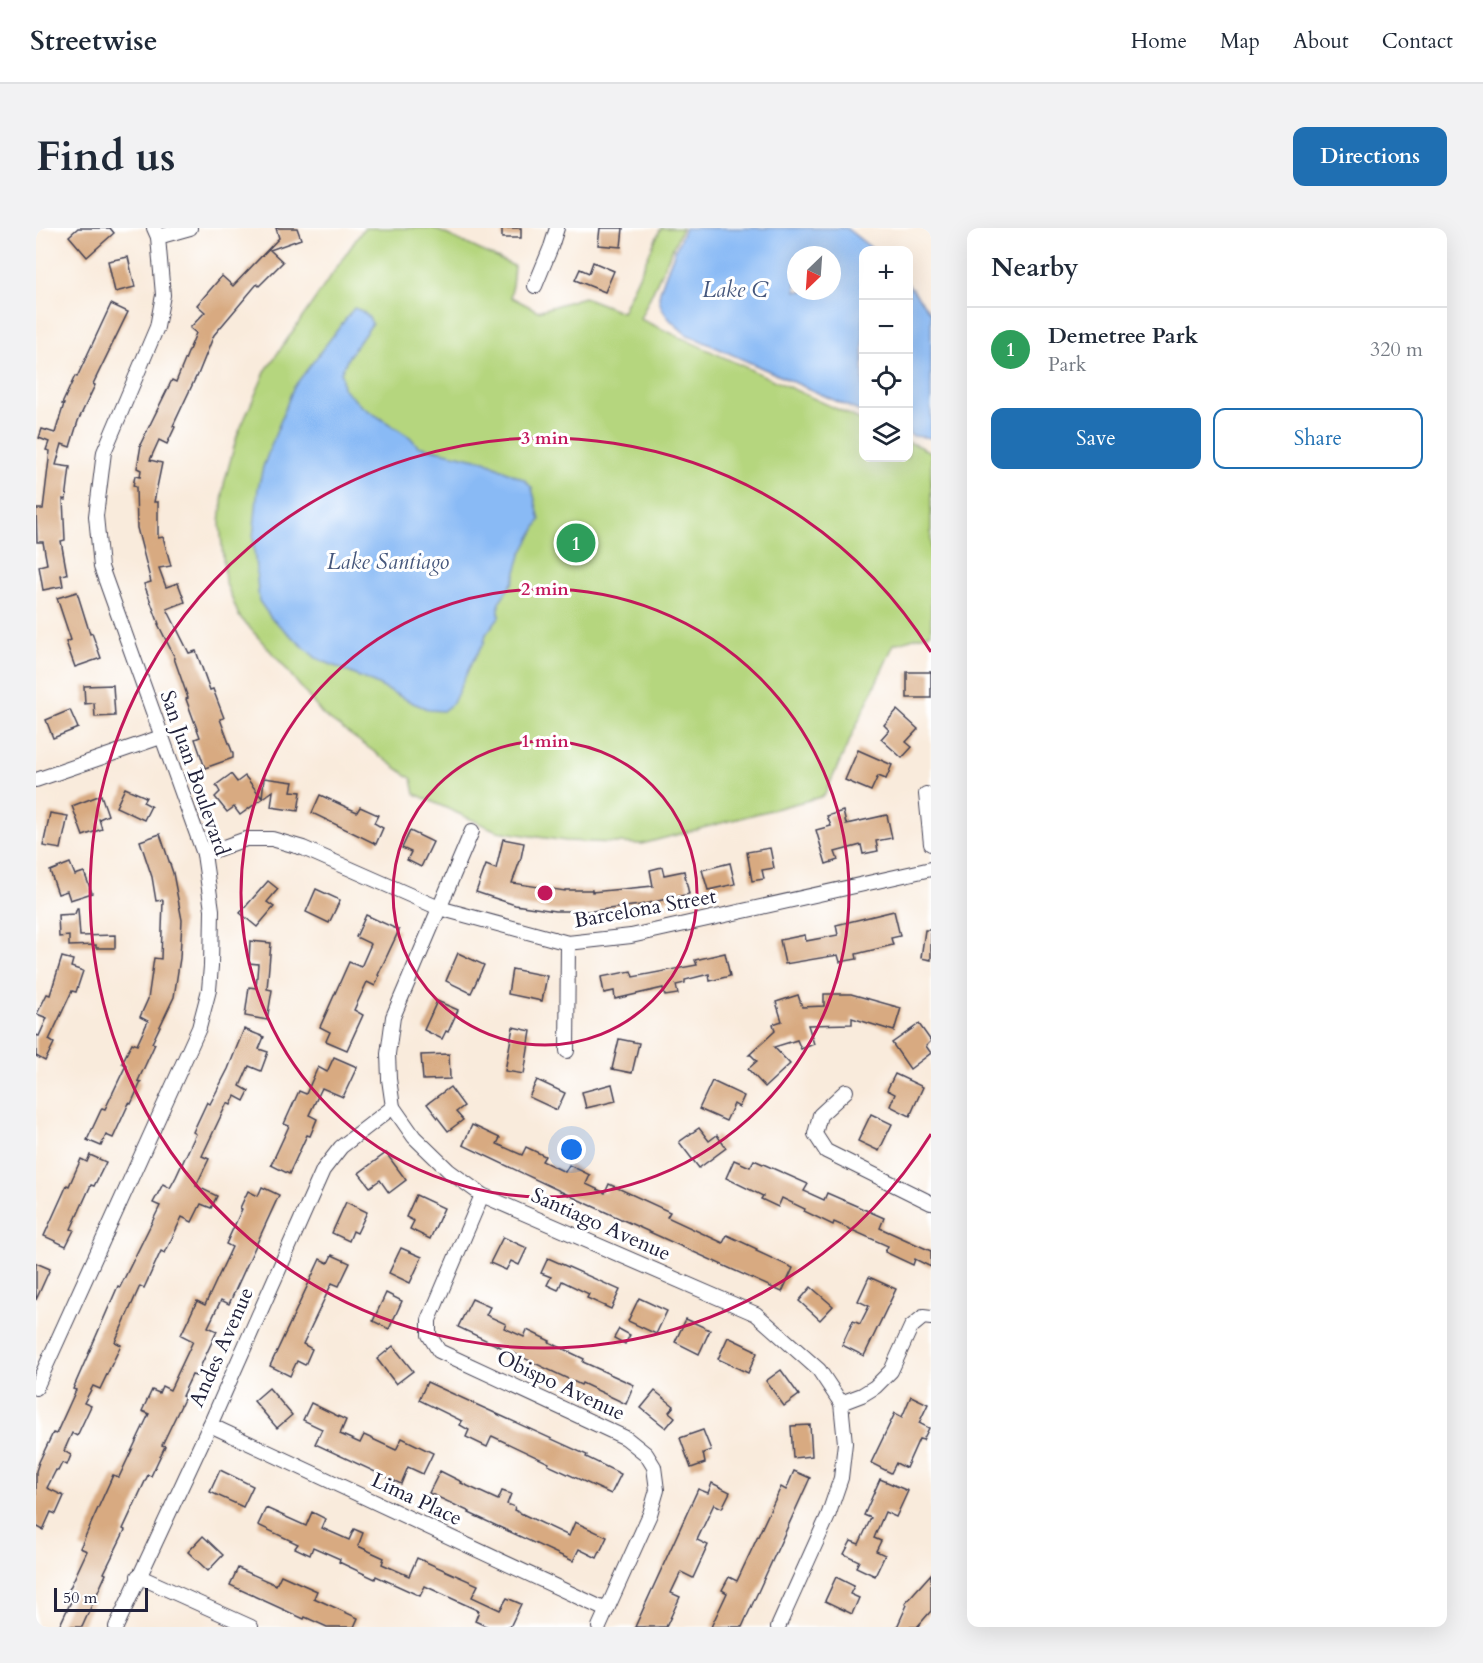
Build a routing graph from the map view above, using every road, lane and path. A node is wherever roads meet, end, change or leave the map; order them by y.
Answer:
1 (190, 228) edge
2 (557, 228) edge
3 (156, 232) edge
4 (535, 286) dead end
5 (161, 737) junction
6 (36, 780) edge
7 (926, 794) dead end
8 (472, 831) dead end
9 (931, 844) edge
10 (204, 854) junction
11 (931, 870) edge
12 (439, 908) junction
13 (568, 943) junction
14 (567, 1052) dead end
15 (846, 1090) dead end
16 (393, 1107) junction
17 (482, 1195) junction
18 (931, 1203) edge
19 (931, 1318) edge
20 (36, 1388) edge
21 (841, 1403) junction
22 (210, 1425) junction
23 (138, 1576) junction
24 (606, 1610) junction
25 (116, 1627) edge
26 (251, 1627) edge
27 (599, 1627) edge
28 (778, 1627) edge

1 - 3 street
2 - 4 street
3 - 5 street, San Juan Boulevard
5 - 6 street
5 - 10 street, San Juan Boulevard
7 - 9 street
8 - 12 street, Santiago Avenue
10 - 12 street, Barcelona Street
10 - 20 street, San Juan Boulevard
11 - 13 street, Barcelona Street
12 - 13 street, Barcelona Street
12 - 16 street, Santiago Avenue
13 - 14 street
15 - 18 street
16 - 17 street, Santiago Avenue
16 - 22 street, Andes Avenue
17 - 21 street, Santiago Avenue
17 - 24 street, Obispo Avenue
19 - 21 street
21 - 28 street, Santiago Avenue
22 - 23 street, Andes Avenue
22 - 24 street, Lima Place
23 - 25 street, Andes Avenue
23 - 26 street
24 - 27 street, Obispo Avenue

